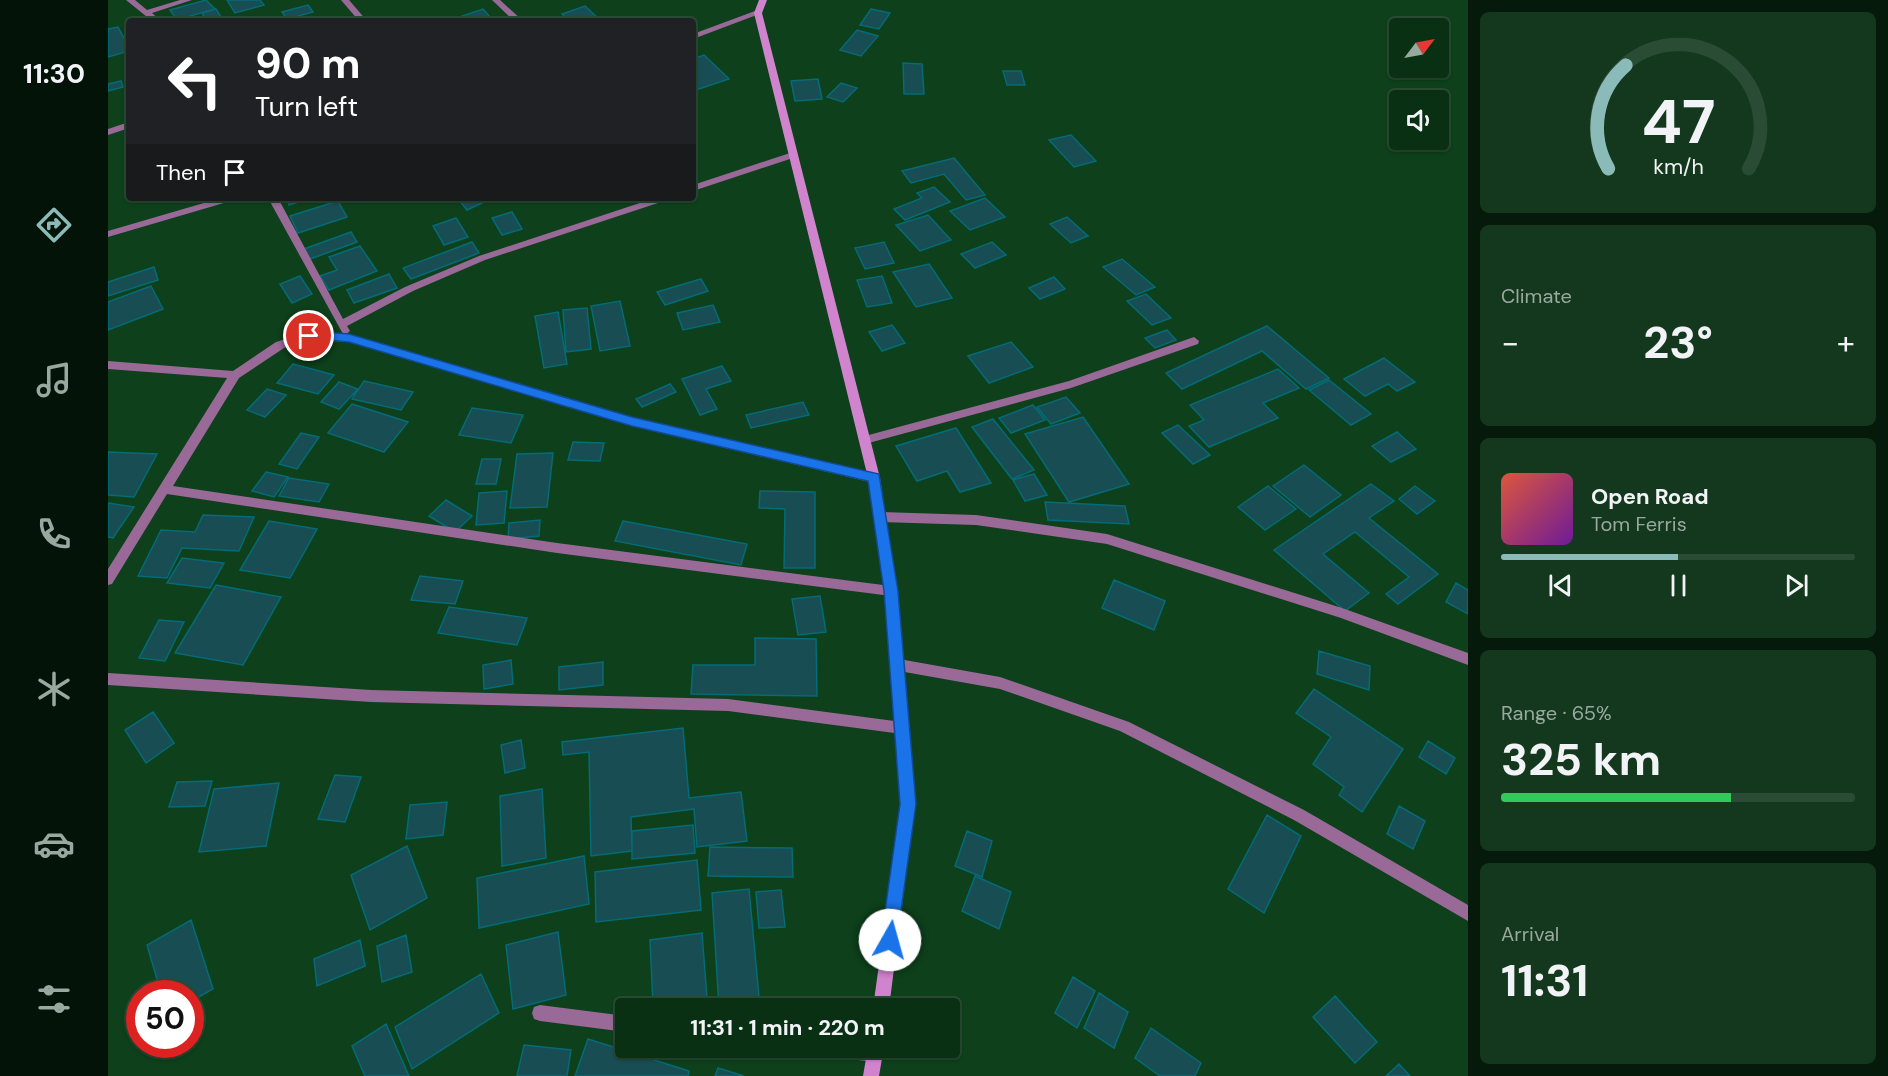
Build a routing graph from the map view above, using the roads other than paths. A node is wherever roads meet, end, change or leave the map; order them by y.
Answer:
1 (130, 0) edge
2 (188, 0) edge
3 (345, 0) edge
4 (496, 0) edge
5 (763, 0) edge
6 (148, 12) junction
7 (758, 13) junction
8 (154, 18) edge
9 (360, 18) edge
10 (516, 18) edge
11 (696, 36) edge
12 (126, 126) edge
13 (108, 132) edge
14 (793, 155) junction
15 (696, 187) edge
16 (221, 201) edge
17 (275, 201) edge
18 (655, 201) edge
19 (108, 234) edge
20 (342, 324) junction
21 (349, 338) junction
22 (1194, 341) dead end
23 (108, 365) edge
24 (235, 375) junction
25 (865, 440) junction
26 (874, 478) junction
27 (164, 489) junction
28 (880, 517) junction
29 (108, 580) edge
30 (891, 591) junction
31 (1468, 658) edge
32 (898, 665) junction
33 (108, 679) edge
34 (902, 728) junction
35 (1468, 913) edge
36 (882, 998) edge
37 (540, 1013) dead end
38 (615, 1023) edge
39 (875, 1058) edge
40 (871, 1076) edge

1 - 6 street
2 - 6 street
3 - 9 street
4 - 10 street
5 - 7 main road
6 - 8 street
7 - 11 street
7 - 14 main road
12 - 13 street
14 - 15 street
14 - 25 main road
16 - 19 street
17 - 20 street
18 - 20 street
20 - 21 street
21 - 24 street
21 - 26 street
22 - 25 street
23 - 24 street
24 - 27 street
25 - 26 main road
26 - 28 main road
27 - 29 street
27 - 30 street
28 - 30 main road
28 - 31 street
30 - 32 main road
32 - 34 main road
32 - 35 street
33 - 34 street
34 - 36 main road
37 - 38 street
39 - 40 main road

